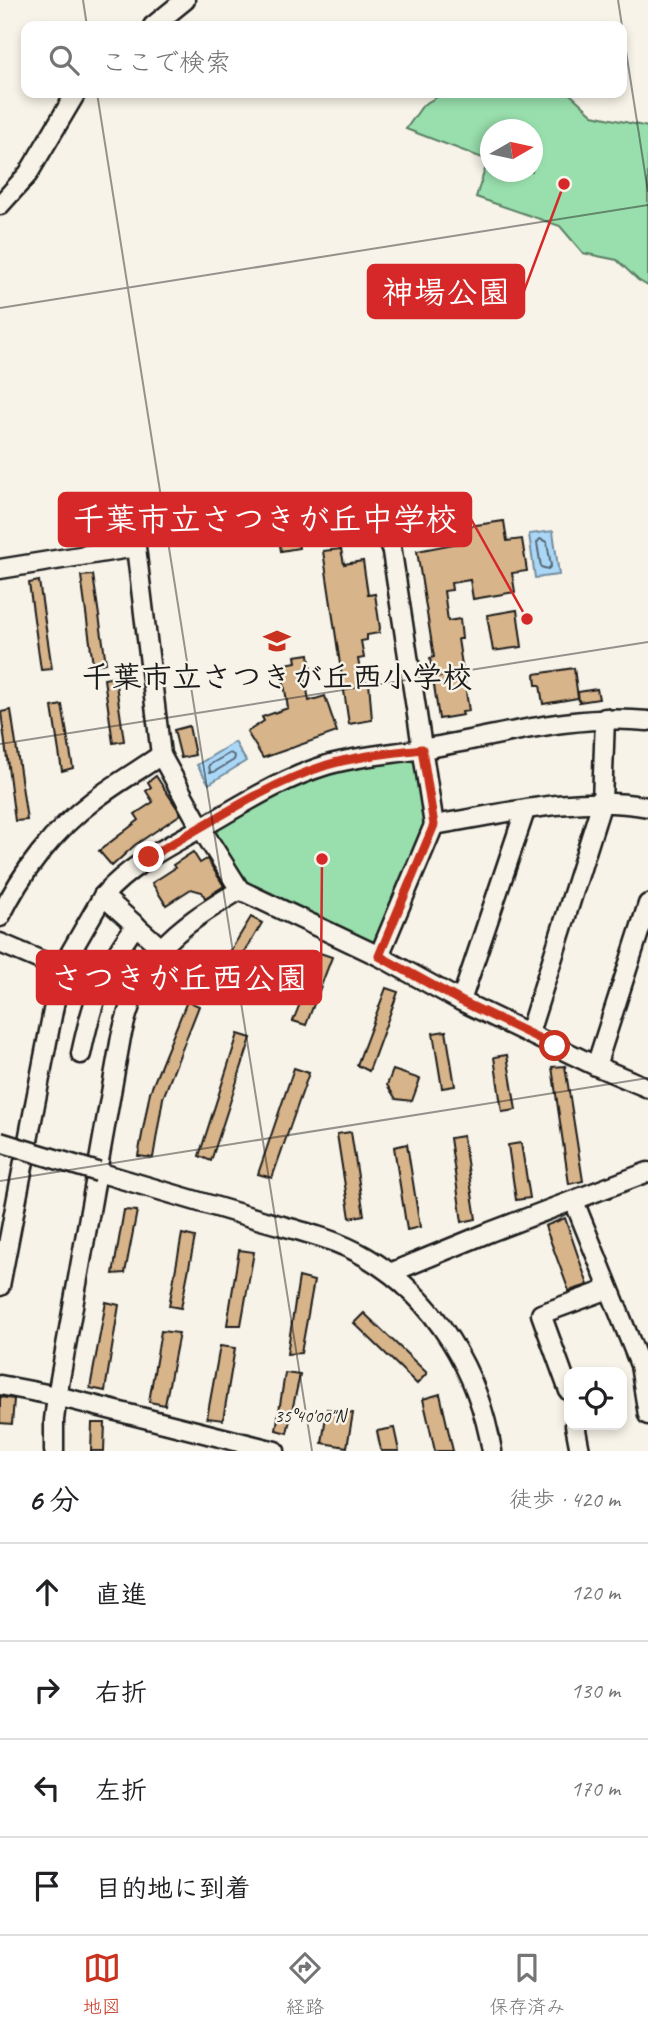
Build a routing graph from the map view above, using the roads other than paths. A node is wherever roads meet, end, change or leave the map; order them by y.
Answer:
1 (185, 0) edge
2 (159, 21) edge
3 (73, 98) edge
4 (0, 205) edge
5 (388, 526) dead end
6 (0, 569) edge
7 (605, 718) junction
8 (648, 721) edge
9 (422, 749) junction
10 (161, 755) junction
11 (602, 802) junction
12 (648, 807) edge
13 (525, 810) junction
14 (434, 825) junction
15 (201, 828) junction
16 (240, 890) junction
17 (103, 896) junction
18 (648, 904) edge
19 (0, 917) edge
20 (136, 925) junction
21 (0, 943) edge
22 (161, 948) junction
23 (379, 956) junction
24 (61, 969) junction
25 (461, 1001) junction
26 (528, 1034) junction
27 (81, 1054) dead end
28 (596, 1066) junction
29 (648, 1088) edge
30 (0, 1142) edge
31 (98, 1172) junction
32 (648, 1172) edge
33 (574, 1201) junction
34 (390, 1273) junction
35 (0, 1286) edge
36 (609, 1289) junction
37 (564, 1377) edge
38 (0, 1385) edge
39 (57, 1396) junction
40 (648, 1415) edge
41 (576, 1430) edge
42 (54, 1451) edge
43 (275, 1451) edge
44 (492, 1451) edge
45 (580, 1451) edge

1 - 2 street
3 - 4 street
5 - 9 street
6 - 10 street
7 - 8 street
7 - 9 street
7 - 11 street
9 - 14 street
9 - 15 street
10 - 15 street
10 - 19 street
11 - 12 street
11 - 13 street
11 - 26 street
13 - 14 street
13 - 25 street
14 - 23 street
15 - 16 street
15 - 17 street
16 - 22 street
16 - 23 street
17 - 20 street
17 - 24 street
18 - 28 street
20 - 22 street
20 - 27 street
21 - 24 street
22 - 31 street
23 - 25 street
24 - 35 street
25 - 26 street
26 - 28 street
28 - 29 street
30 - 31 street, bridge
31 - 34 street
31 - 39 street
32 - 33 street
33 - 34 street
33 - 36 street
34 - 44 street
36 - 37 street
36 - 40 street
38 - 39 street
39 - 42 street
39 - 43 street
41 - 45 street

